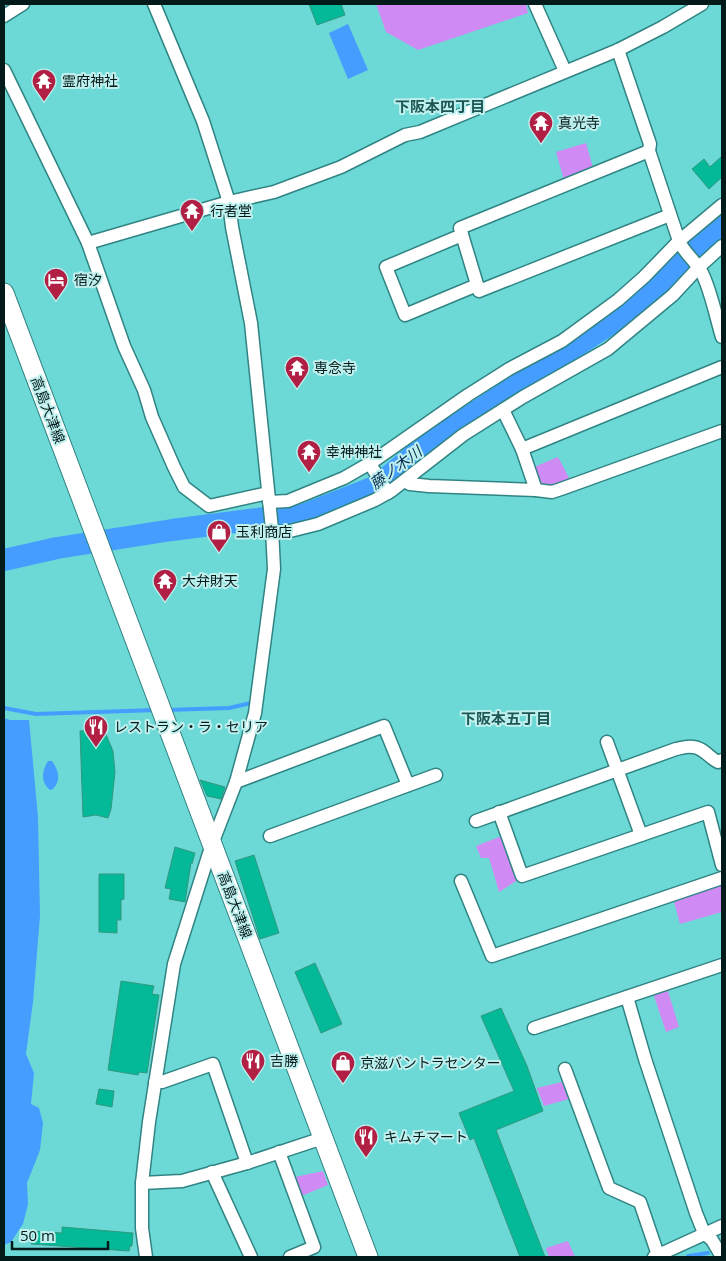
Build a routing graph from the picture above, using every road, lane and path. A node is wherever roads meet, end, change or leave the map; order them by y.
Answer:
1 (23, 4) edge
2 (154, 4) edge
3 (535, 4) edge
4 (702, 4) edge
5 (4, 16) edge
6 (618, 50) junction
7 (4, 70) edge
8 (565, 71) junction
9 (649, 151) junction
10 (228, 202) junction
11 (722, 205) edge
12 (670, 215) junction
13 (462, 235) junction
14 (88, 243) junction
15 (681, 244) junction
16 (722, 246) edge
17 (698, 265) junction
18 (477, 285) junction
19 (4, 293) edge
20 (722, 337) edge
21 (722, 368) edge
22 (503, 410) junction
23 (722, 431) edge
24 (522, 449) junction
25 (370, 464) junction
26 (405, 481) junction
27 (536, 490) junction
28 (388, 492) junction
29 (269, 501) junction
30 (272, 531) junction
31 (606, 742) dead end
32 (722, 760) edge
33 (617, 770) junction
34 (436, 776) dead end
35 (236, 782) junction
36 (408, 786) junction
37 (498, 812) junction
38 (476, 821) dead end
39 (641, 835) junction
40 (278, 838) dead end
41 (212, 844) junction
42 (722, 865) edge
43 (722, 878) edge
44 (461, 881) dead end
45 (722, 965) edge
46 (627, 997) junction
47 (534, 1028) dead end
48 (565, 1069) dead end
49 (155, 1082) junction
50 (323, 1138) junction
51 (279, 1152) junction
52 (247, 1163) junction
53 (212, 1172) junction
54 (142, 1183) junction
55 (722, 1226) edge
56 (704, 1233) junction
57 (680, 1251) edge
58 (656, 1256) edge
59 (146, 1257) edge
60 (251, 1257) edge
61 (290, 1257) edge
62 (368, 1257) edge
63 (722, 1257) edge

1 - 5 street
2 - 10 street
3 - 8 street
4 - 6 street
6 - 8 street
6 - 9 street
7 - 14 street
8 - 10 street
9 - 12 street
9 - 13 street
10 - 14 street
10 - 29 street
11 - 15 street
12 - 15 street
12 - 18 street
13 - 18 street
13 - 18 street
14 - 29 street
15 - 17 street
15 - 25 street
16 - 17 street
17 - 20 street
17 - 22 street
19 - 41 main road, 高島大津線
21 - 24 street
22 - 24 street
22 - 26 street
23 - 27 street
24 - 27 street
25 - 28 street
25 - 29 street
26 - 27 street
26 - 28 street
28 - 30 street
29 - 30 street
30 - 35 street
31 - 33 street
32 - 33 street
33 - 37 street
33 - 39 street
34 - 36 street
35 - 36 street
35 - 41 street
36 - 40 street
37 - 38 street
37 - 39 street
39 - 42 street
41 - 49 street
41 - 50 main road, 高島大津線
43 - 44 street
45 - 46 street
46 - 47 street
46 - 56 street
48 - 58 street
49 - 52 street
49 - 54 street
50 - 51 street
50 - 62 main road, 高島大津線
51 - 52 street
51 - 61 street
52 - 53 street
53 - 54 street
53 - 60 street
54 - 59 street
55 - 56 street
56 - 57 street
56 - 63 street
57 - 58 street

